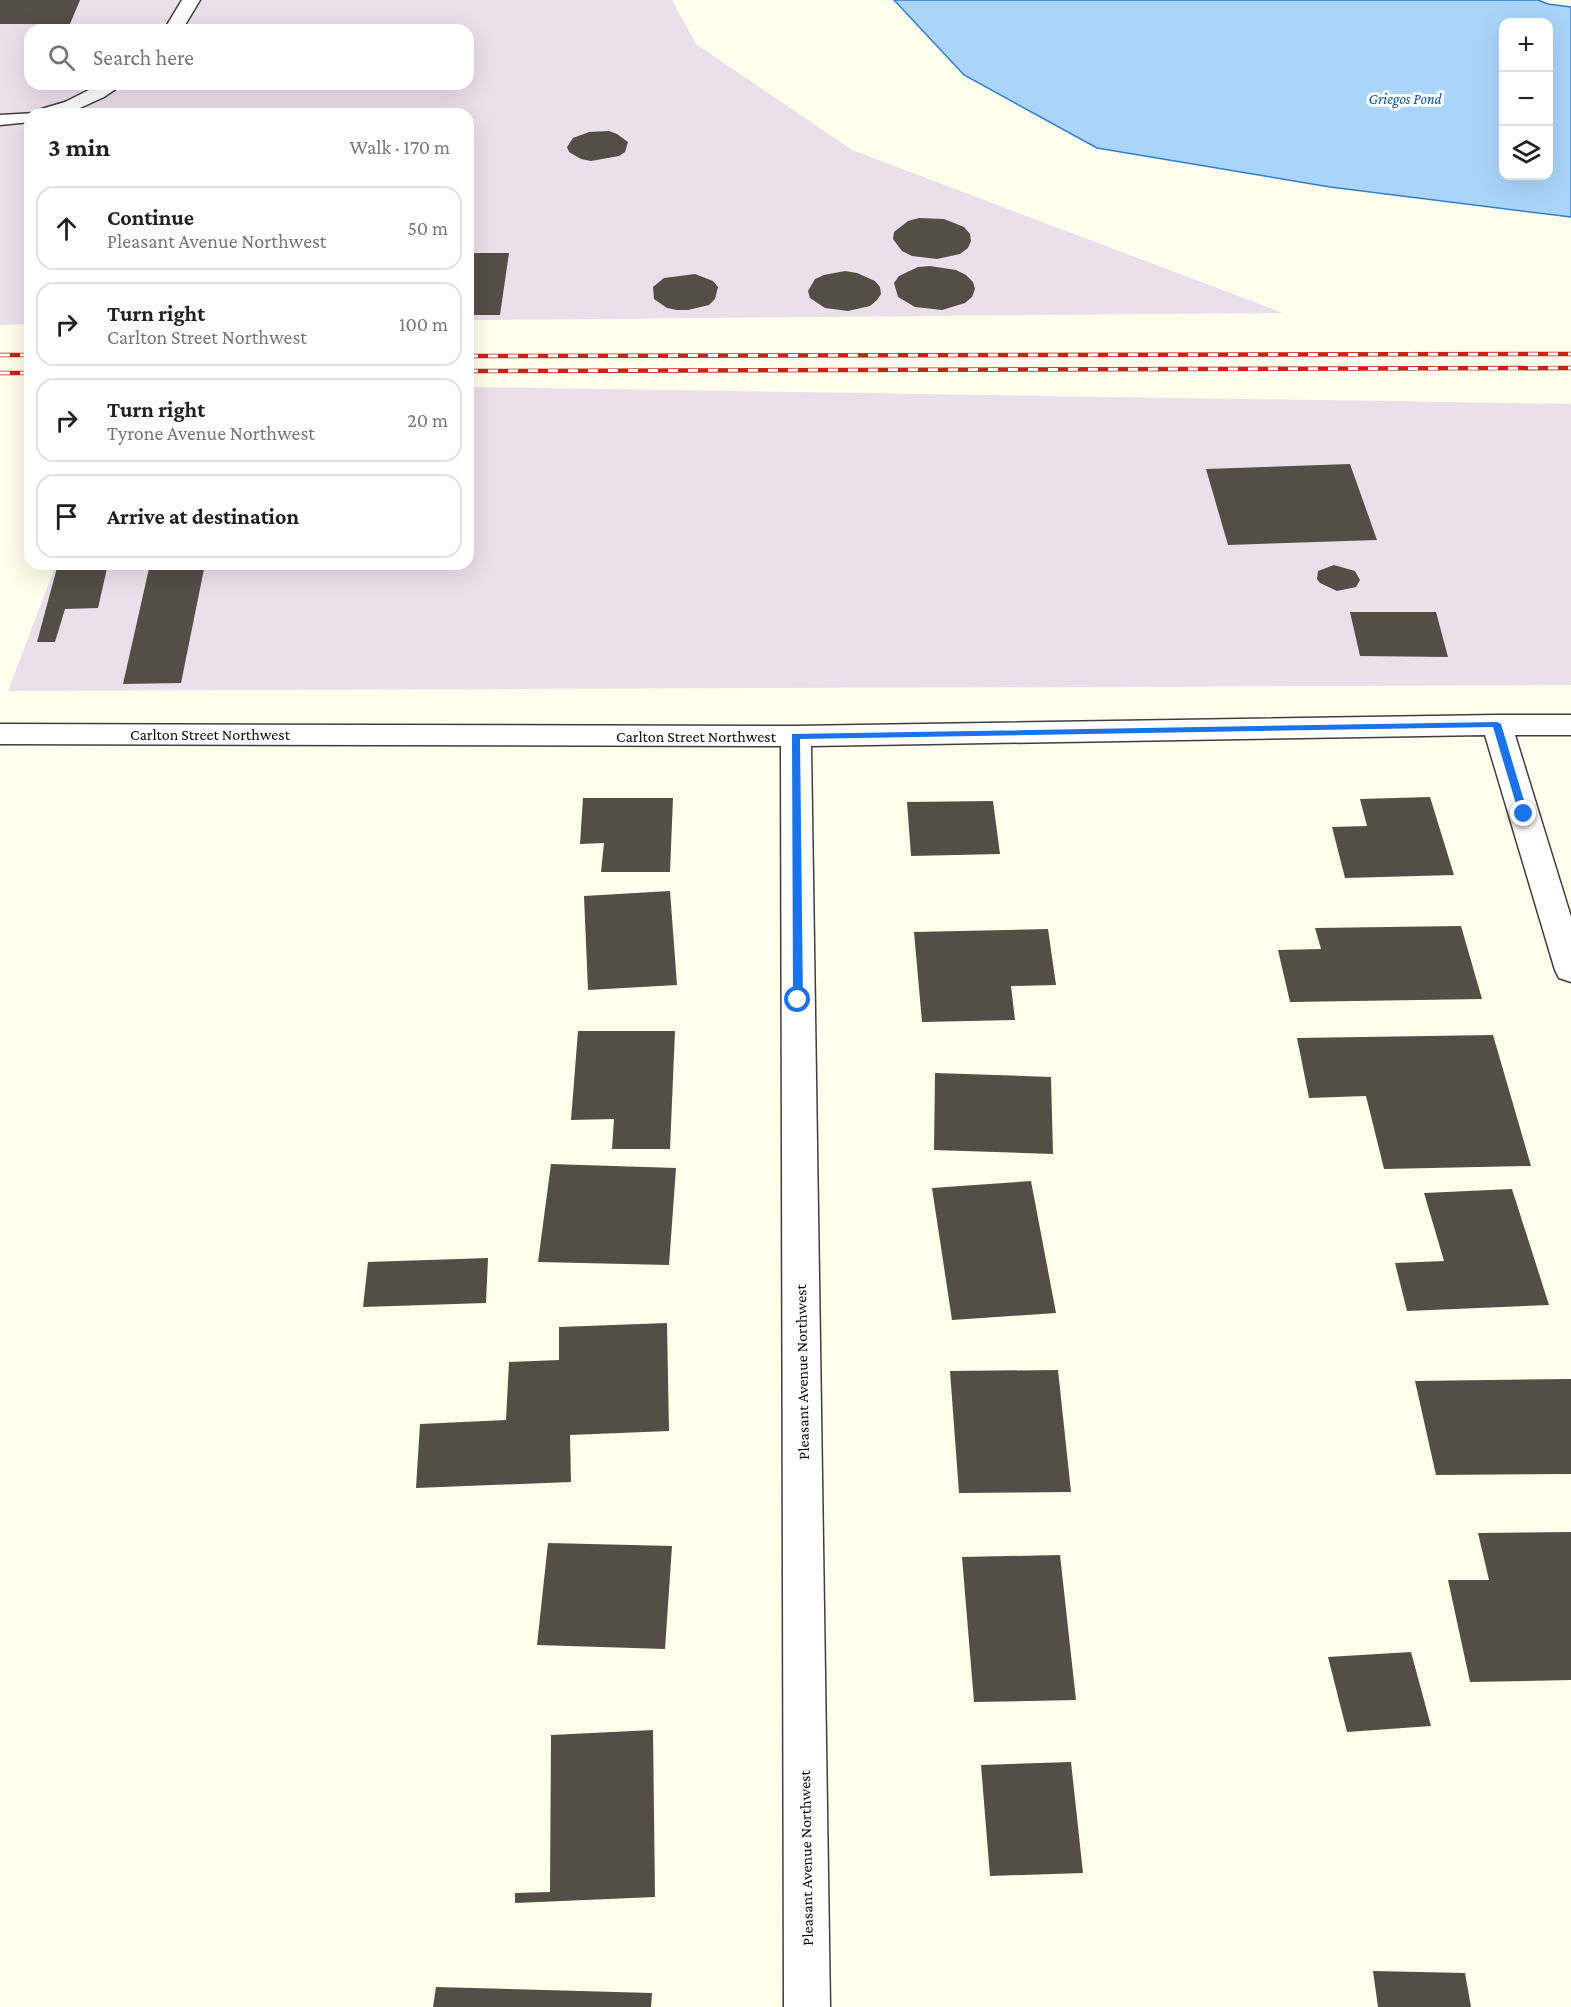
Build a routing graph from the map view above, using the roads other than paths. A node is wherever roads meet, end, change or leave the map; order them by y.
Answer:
1 (191, 0) edge
2 (177, 24) edge
3 (102, 90) edge
4 (65, 108) edge
5 (24, 118) edge
6 (0, 120) edge
7 (1497, 724) junction
8 (1571, 725) edge
9 (0, 734) edge
10 (796, 736) junction
11 (1571, 970) edge
12 (807, 2007) edge

1 - 2 lane
3 - 4 lane
5 - 6 lane
7 - 8 street, Carlton Street Northwest
7 - 10 street, Carlton Street Northwest
7 - 11 street
9 - 10 street, Carlton Street Northwest
10 - 12 street, Pleasant Avenue Northwest

